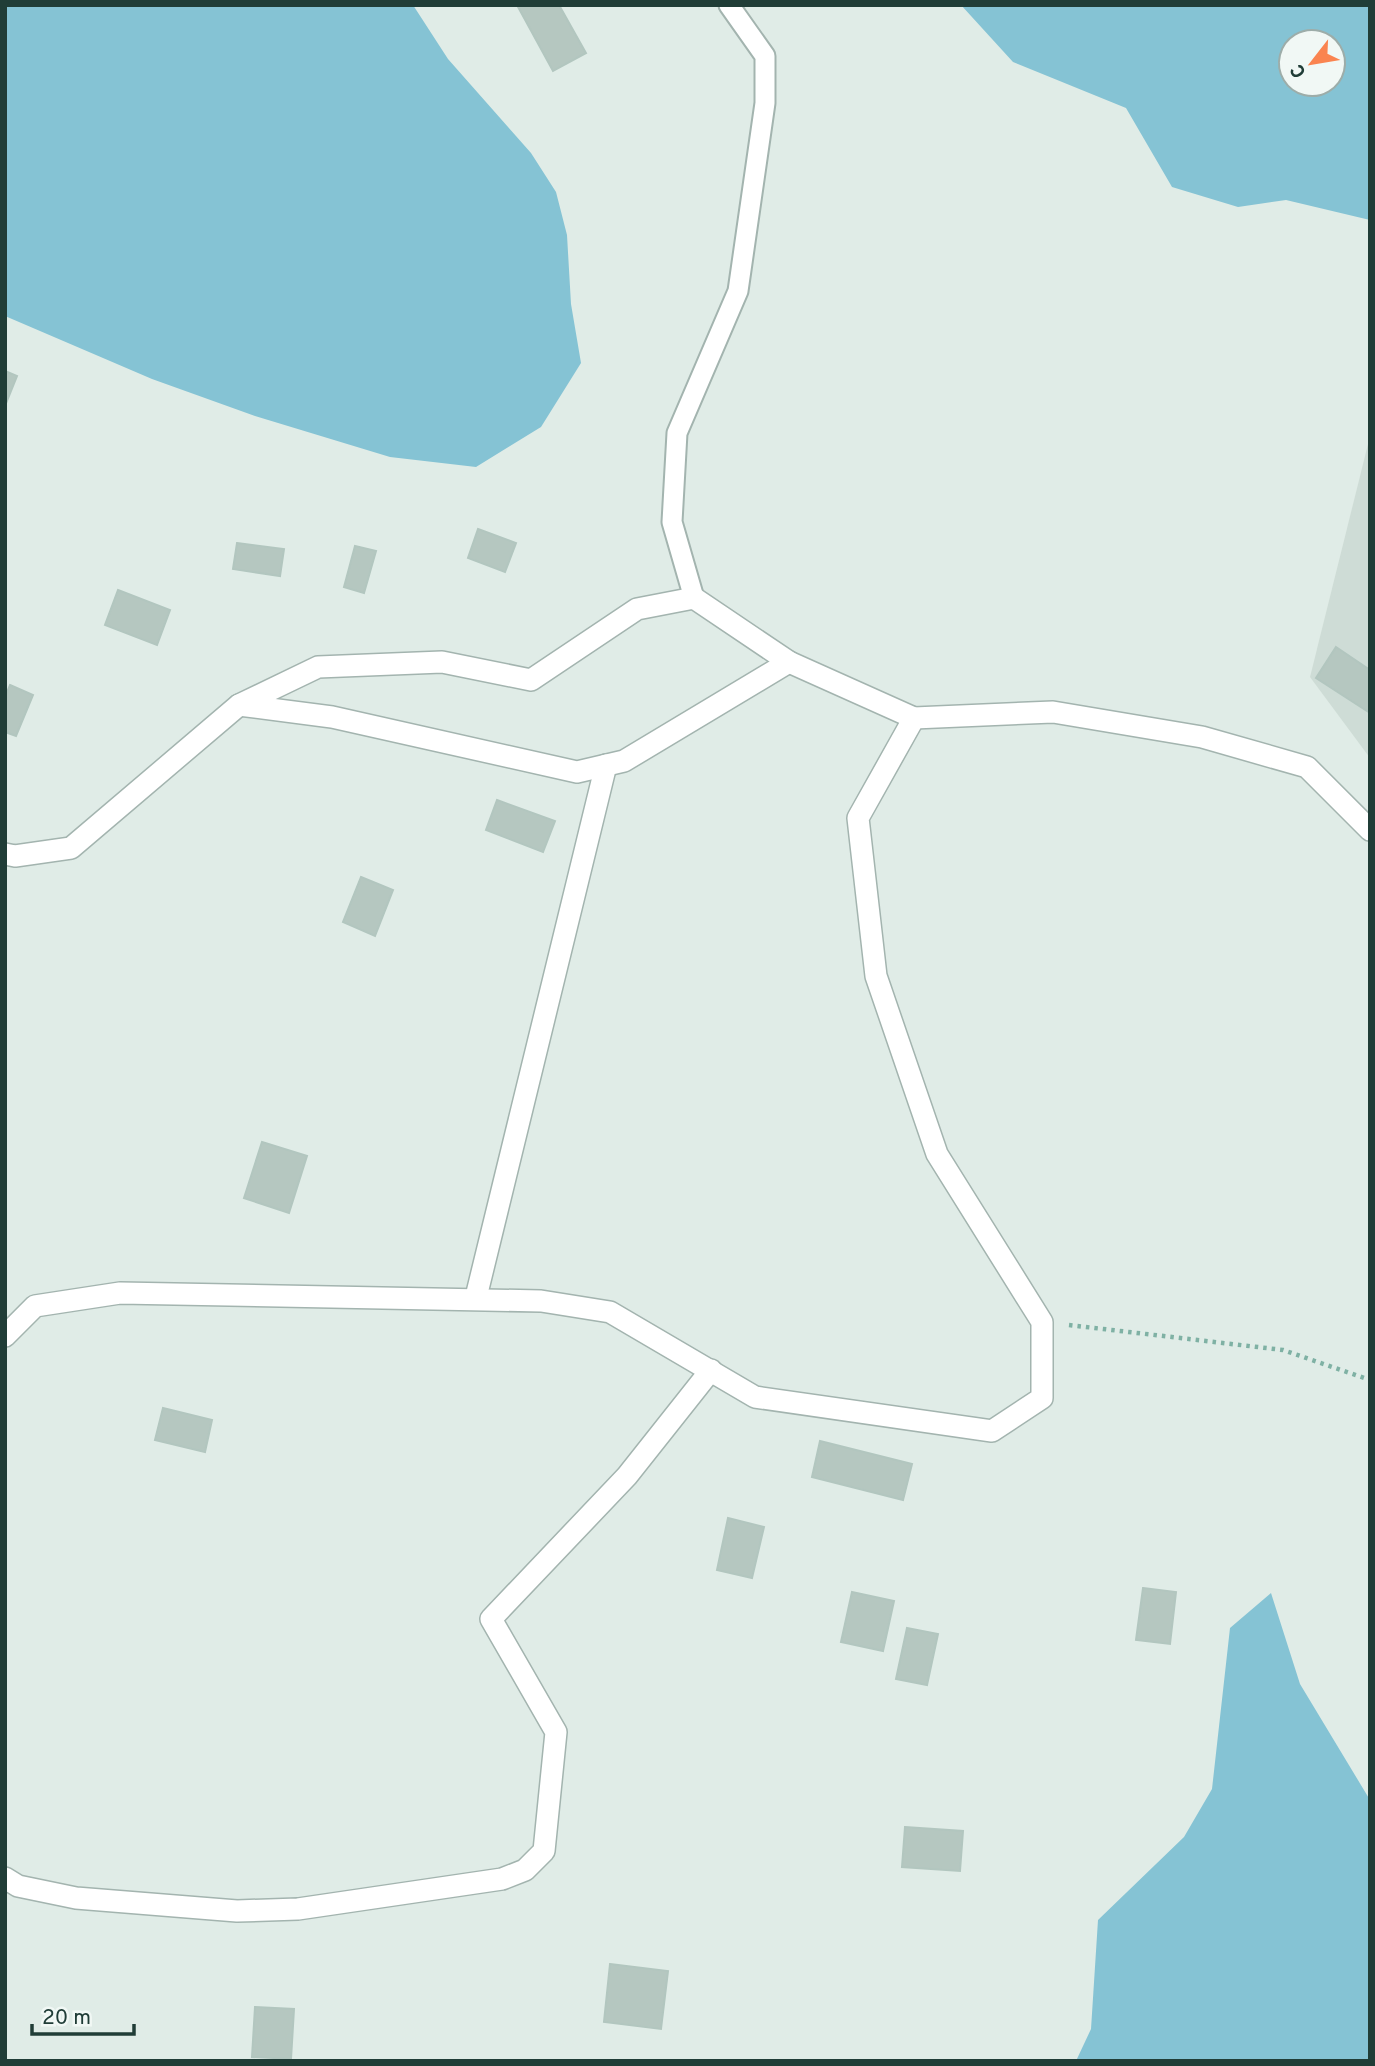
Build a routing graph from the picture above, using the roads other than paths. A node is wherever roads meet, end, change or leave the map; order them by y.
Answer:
1 (729, 5) edge
2 (694, 598) junction
3 (789, 662) junction
4 (239, 705) junction
5 (914, 718) junction
6 (606, 765) junction
7 (1370, 830) edge
8 (5, 854) edge
9 (476, 1297) junction
10 (5, 1336) edge
11 (711, 1370) junction
12 (5, 1878) edge

1 - 2 lane
2 - 3 street
2 - 4 street
3 - 5 street
3 - 6 street
4 - 6 street
4 - 8 street
5 - 7 street
5 - 11 street
6 - 9 street
9 - 10 street
9 - 11 street
11 - 12 street

